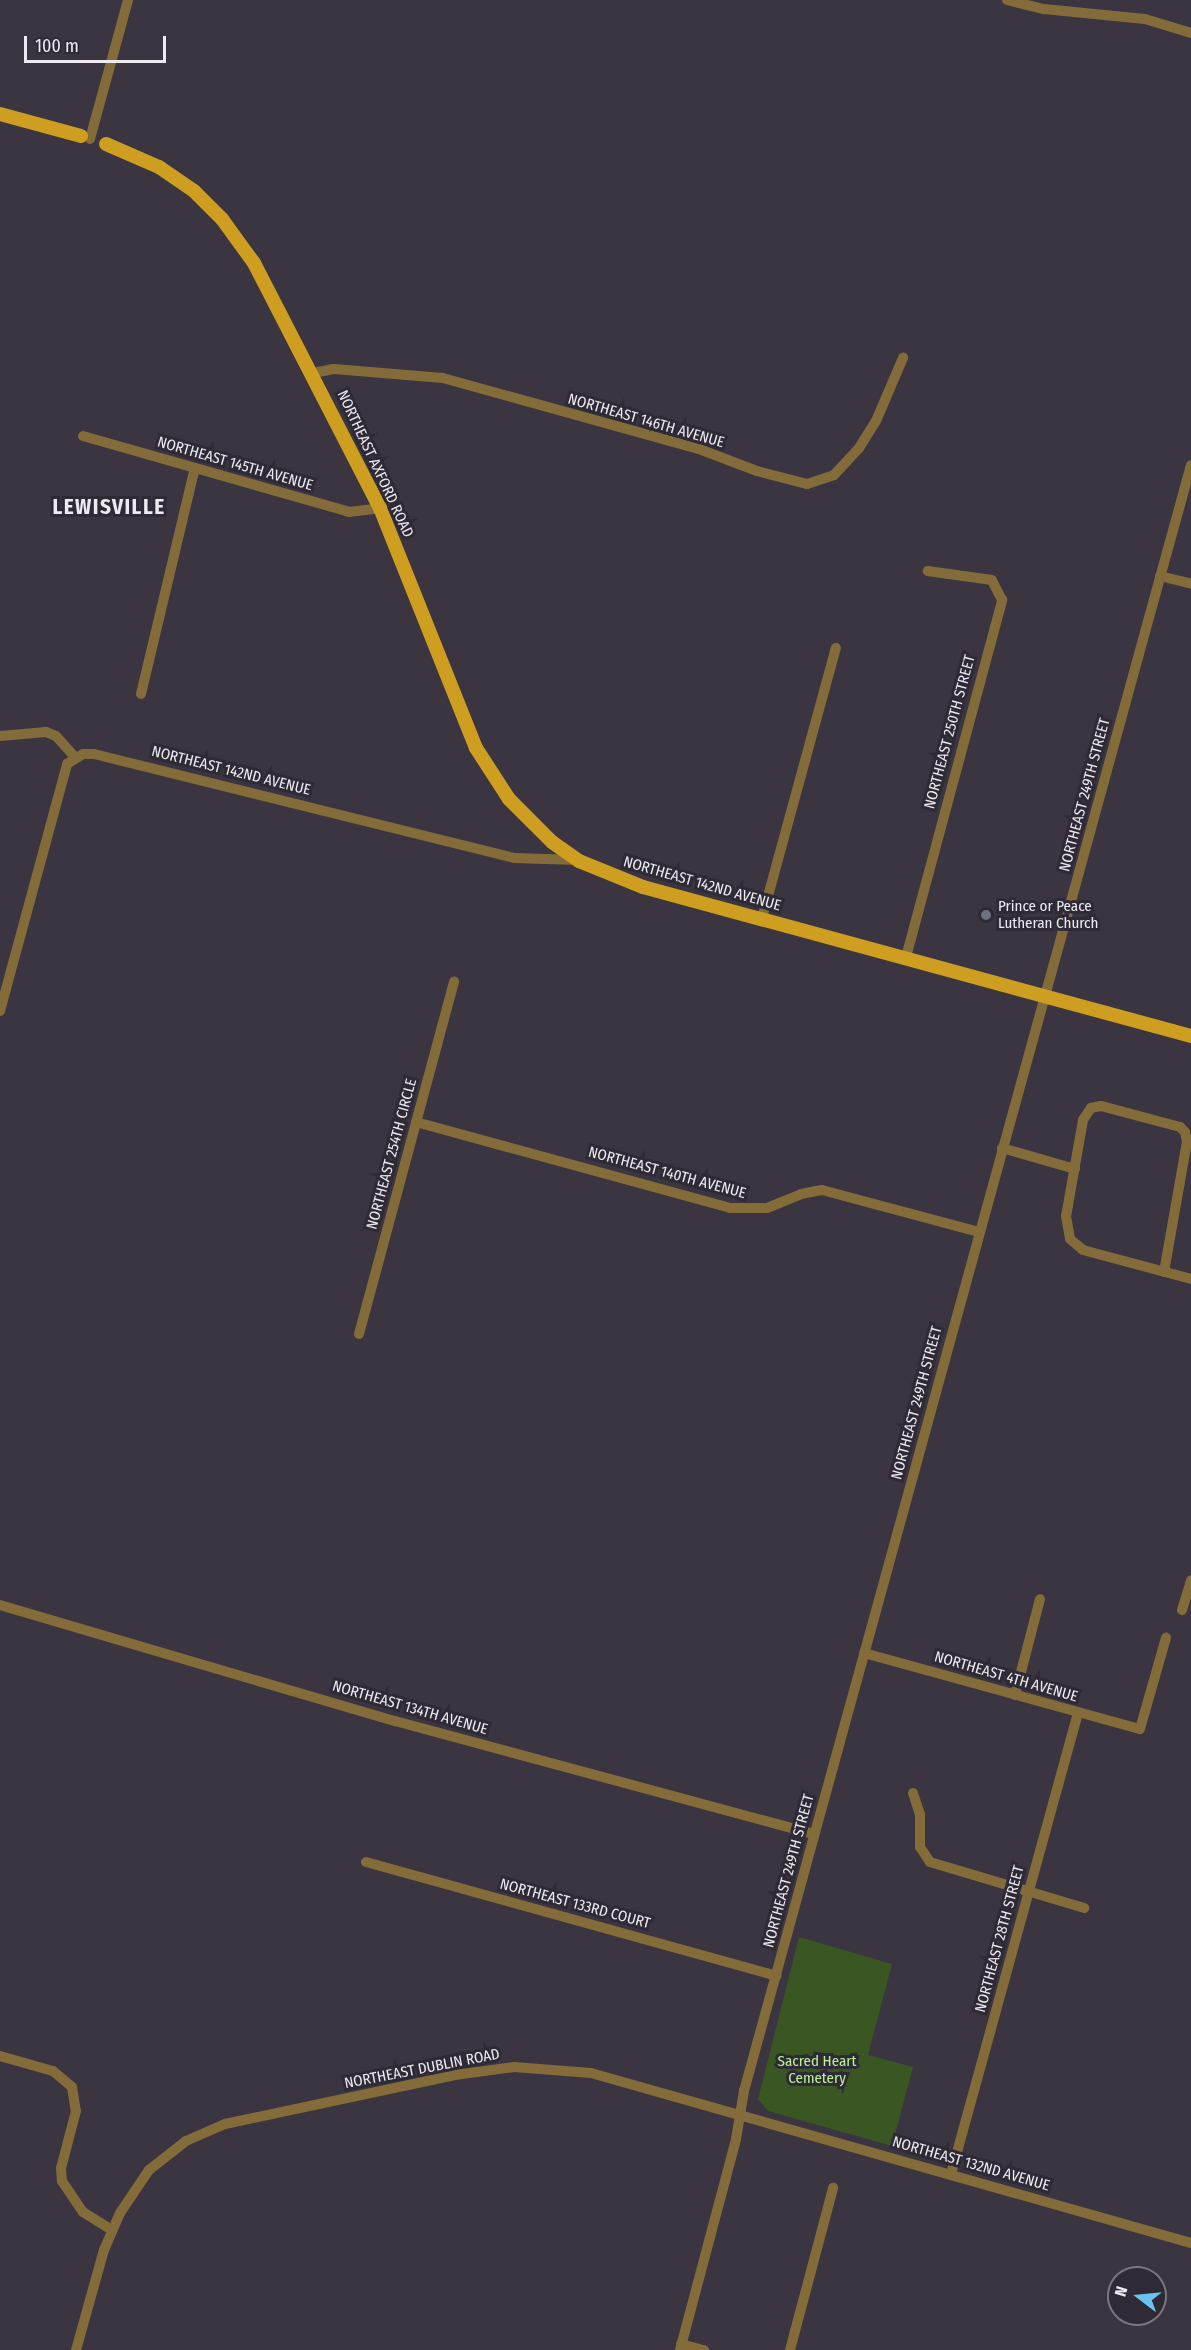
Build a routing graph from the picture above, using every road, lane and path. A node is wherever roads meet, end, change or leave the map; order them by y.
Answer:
1 (128, 0) edge
2 (1007, 0) edge
3 (1191, 33) edge
4 (0, 114) edge
5 (86, 138) junction
6 (106, 144) joint
7 (903, 358) dead end
8 (312, 374) junction
9 (84, 436) dead end
10 (1191, 465) edge
11 (195, 468) junction
12 (380, 508) junction
13 (928, 571) dead end
14 (1160, 576) junction
15 (1191, 584) edge
16 (836, 648) dead end
17 (141, 694) dead end
18 (0, 736) edge
19 (75, 757) junction
20 (579, 861) junction
21 (762, 918) junction
22 (906, 957) junction
23 (454, 982) dead end
24 (1044, 997) junction
25 (0, 1011) edge
26 (1191, 1036) edge
27 (416, 1122) junction
28 (1002, 1148) junction
29 (1075, 1169) junction
30 (979, 1232) junction
31 (1164, 1272) junction
32 (1191, 1279) edge
33 (359, 1334) dead end
34 (1191, 1581) edge
35 (1040, 1599) dead end
36 (0, 1605) edge
37 (1182, 1610) dead end
38 (1166, 1638) dead end
39 (864, 1653) junction
40 (1015, 1695) junction
41 (1078, 1713) junction
42 (913, 1793) dead end
43 (814, 1834) junction
44 (366, 1862) dead end
45 (1029, 1892) junction
46 (1084, 1908) dead end
47 (776, 1976) junction
48 (0, 2056) edge
49 (741, 2115) junction
50 (951, 2174) junction
51 (833, 2188) dead end
52 (112, 2230) junction
53 (1191, 2243) edge
54 (681, 2347) edge
55 (76, 2350) edge
56 (705, 2350) edge
57 (790, 2350) edge

1 - 5 street
2 - 3 street
4 - 5 main road
5 - 6 street, NORTHEAST AXFORD ROAD
6 - 8 main road, NORTHEAST AXFORD ROAD
7 - 8 street, NORTHEAST 146TH AVENUE
8 - 12 main road, NORTHEAST AXFORD ROAD
9 - 11 street, NORTHEAST 145TH AVENUE
10 - 14 street, NORTHEAST 249TH STREET
11 - 12 street, NORTHEAST 145TH AVENUE
11 - 17 street
12 - 20 main road, NORTHEAST AXFORD ROAD
13 - 22 street, NORTHEAST 250TH STREET
14 - 15 street
14 - 24 street, NORTHEAST 249TH STREET
16 - 21 street
18 - 19 street
19 - 20 street, NORTHEAST 142ND AVENUE
19 - 25 street
20 - 21 main road, NORTHEAST 142ND AVENUE
21 - 22 main road, NORTHEAST 142ND AVENUE
22 - 24 main road, NORTHEAST 142ND AVENUE
23 - 27 street, NORTHEAST 254TH CIRCLE
24 - 26 main road, NORTHEAST 142ND AVENUE
24 - 28 street, NORTHEAST 249TH STREET
27 - 30 street, NORTHEAST 140TH AVENUE
27 - 33 street, NORTHEAST 254TH CIRCLE
28 - 29 street
28 - 30 street, NORTHEAST 249TH STREET
29 - 31 street
29 - 31 street
30 - 39 street, NORTHEAST 249TH STREET
31 - 32 street
34 - 37 street
35 - 40 street
36 - 43 street, NORTHEAST 134TH AVENUE
38 - 41 street, NORTHEAST 4TH AVENUE
39 - 40 street, NORTHEAST 4TH AVENUE
39 - 43 street, NORTHEAST 249TH STREET
40 - 41 street, NORTHEAST 4TH AVENUE
41 - 45 street, NORTHEAST 28TH STREET
42 - 45 street
43 - 47 street, NORTHEAST 249TH STREET
44 - 47 street, NORTHEAST 133RD COURT
45 - 46 street
45 - 50 street, NORTHEAST 28TH STREET
47 - 49 street, NORTHEAST 249TH STREET
48 - 52 street
49 - 50 street, NORTHEAST 132ND AVENUE
49 - 52 street, NORTHEAST DUBLIN ROAD
49 - 54 street, NORTHEAST 249TH STREET
50 - 53 street, NORTHEAST 132ND AVENUE
51 - 57 street
52 - 55 street, NORTHEAST DUBLIN ROAD
54 - 56 street

